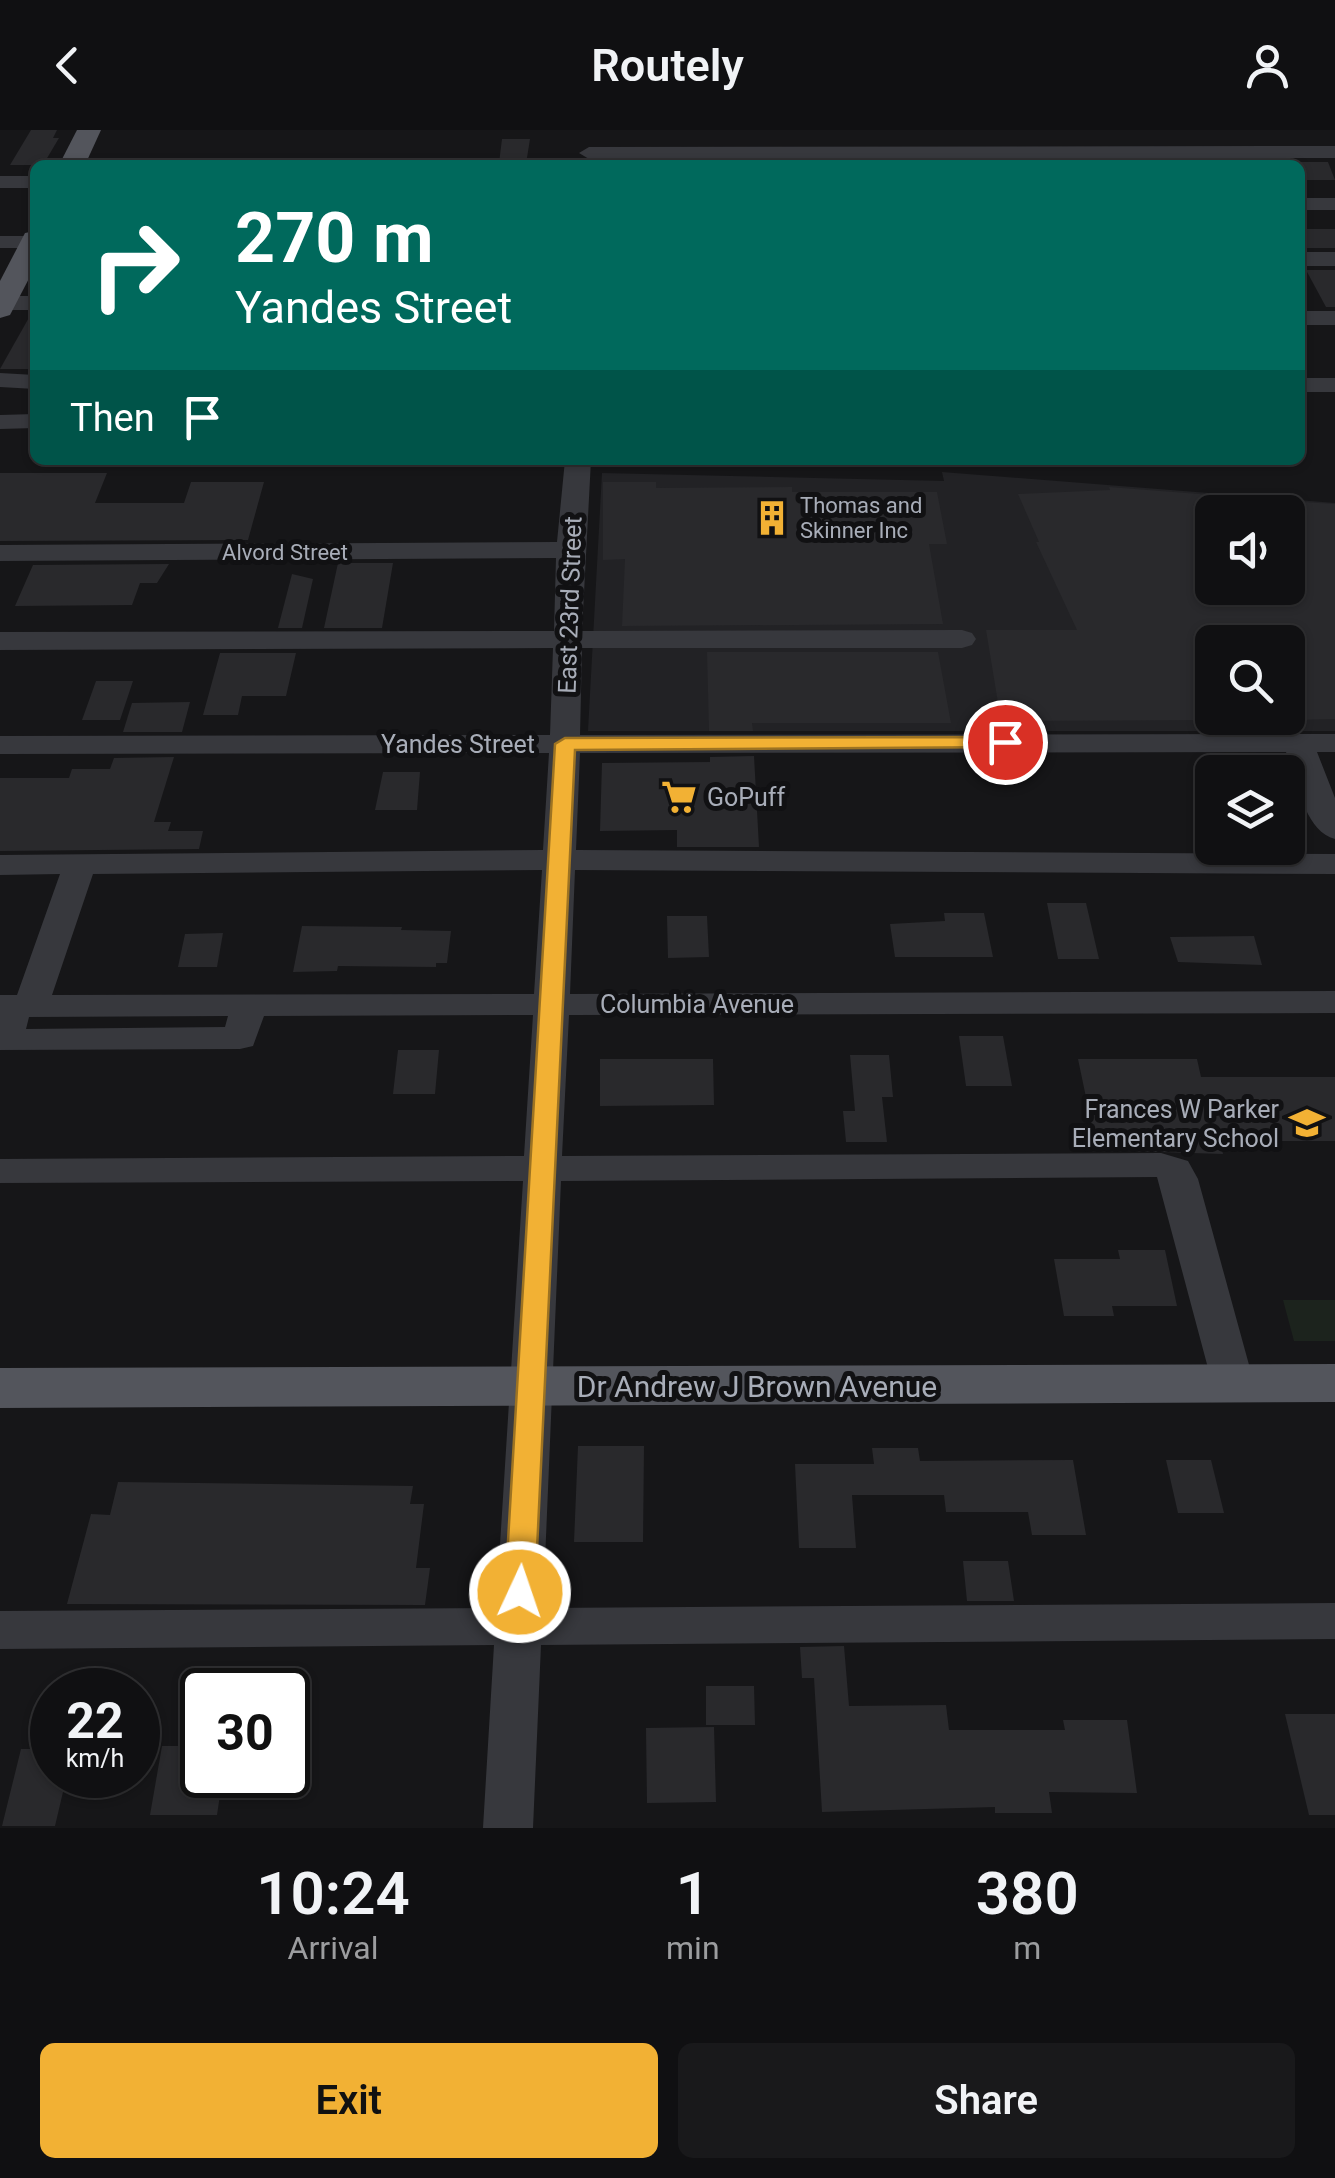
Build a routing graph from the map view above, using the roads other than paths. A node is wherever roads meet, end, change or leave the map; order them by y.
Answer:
1 (89, 130) edge
2 (589, 130) edge
3 (1109, 130) edge
4 (1335, 152) edge
5 (589, 159) edge
6 (1123, 159) edge
7 (74, 160) edge
8 (0, 182) edge
9 (30, 182) edge
10 (1305, 204) edge
11 (1335, 204) edge
12 (30, 241) edge
13 (0, 242) edge
14 (30, 249) edge
15 (1335, 259) edge
16 (1305, 260) edge
17 (30, 303) edge
18 (1, 305) edge
19 (1305, 318) edge
20 (1335, 318) edge
21 (0, 371) edge
22 (30, 371) edge
23 (0, 380) edge
24 (30, 382) edge
25 (1305, 385) edge
26 (1335, 385) edge
27 (30, 417) edge
28 (0, 422) edge
29 (578, 465) edge
30 (570, 550) junction
31 (0, 553) edge
32 (568, 639) junction
33 (962, 639) dead end
34 (0, 641) edge
35 (1298, 743) junction
36 (1335, 743) edge
37 (565, 744) junction
38 (0, 746) edge
39 (1244, 755) edge
40 (1195, 757) edge
41 (1335, 830) edge
42 (558, 860) junction
43 (80, 864) junction
44 (1335, 864) edge
45 (0, 865) edge
46 (1335, 1002) edge
47 (551, 1004) junction
48 (15, 1006) edge
49 (543, 1168) junction
50 (0, 1171) edge
51 (1233, 1383) junction
52 (1335, 1383) edge
53 (530, 1386) junction
54 (0, 1388) edge
55 (1335, 1620) edge
56 (518, 1627) junction
57 (0, 1630) edge
58 (508, 1828) edge

1 - 7 main road
2 - 5 street
3 - 6 street
4 - 6 street
5 - 6 street
8 - 9 street
10 - 11 street
12 - 13 street
14 - 18 main road
15 - 16 street
17 - 18 street
19 - 20 street
21 - 22 street
23 - 24 street
25 - 26 street
27 - 28 street
29 - 30 street, East 23rd Street
30 - 31 street, Alvord Street
30 - 32 street, East 23rd Street
32 - 33 street
32 - 34 street
32 - 37 street, East 23rd Street
35 - 36 street, Yandes Street
35 - 39 street, Yandes Street
35 - 41 street
37 - 38 street, Yandes Street
37 - 40 street, Yandes Street
37 - 42 street, East 23rd Street
42 - 43 street
42 - 44 street
42 - 47 street, East 23rd Street
43 - 45 street
43 - 48 street
46 - 47 street, Columbia Avenue
47 - 48 street, Columbia Avenue
47 - 49 street, East 23rd Street
49 - 50 street
49 - 51 street
49 - 53 street, East 23rd Street
51 - 52 main road, Dr Andrew J Brown Avenue
51 - 53 main road, Dr Andrew J Brown Avenue
53 - 54 main road, Dr Andrew J Brown Avenue
53 - 56 street, East 23rd Street
55 - 56 street
56 - 57 street
56 - 58 street, East 23rd Street

